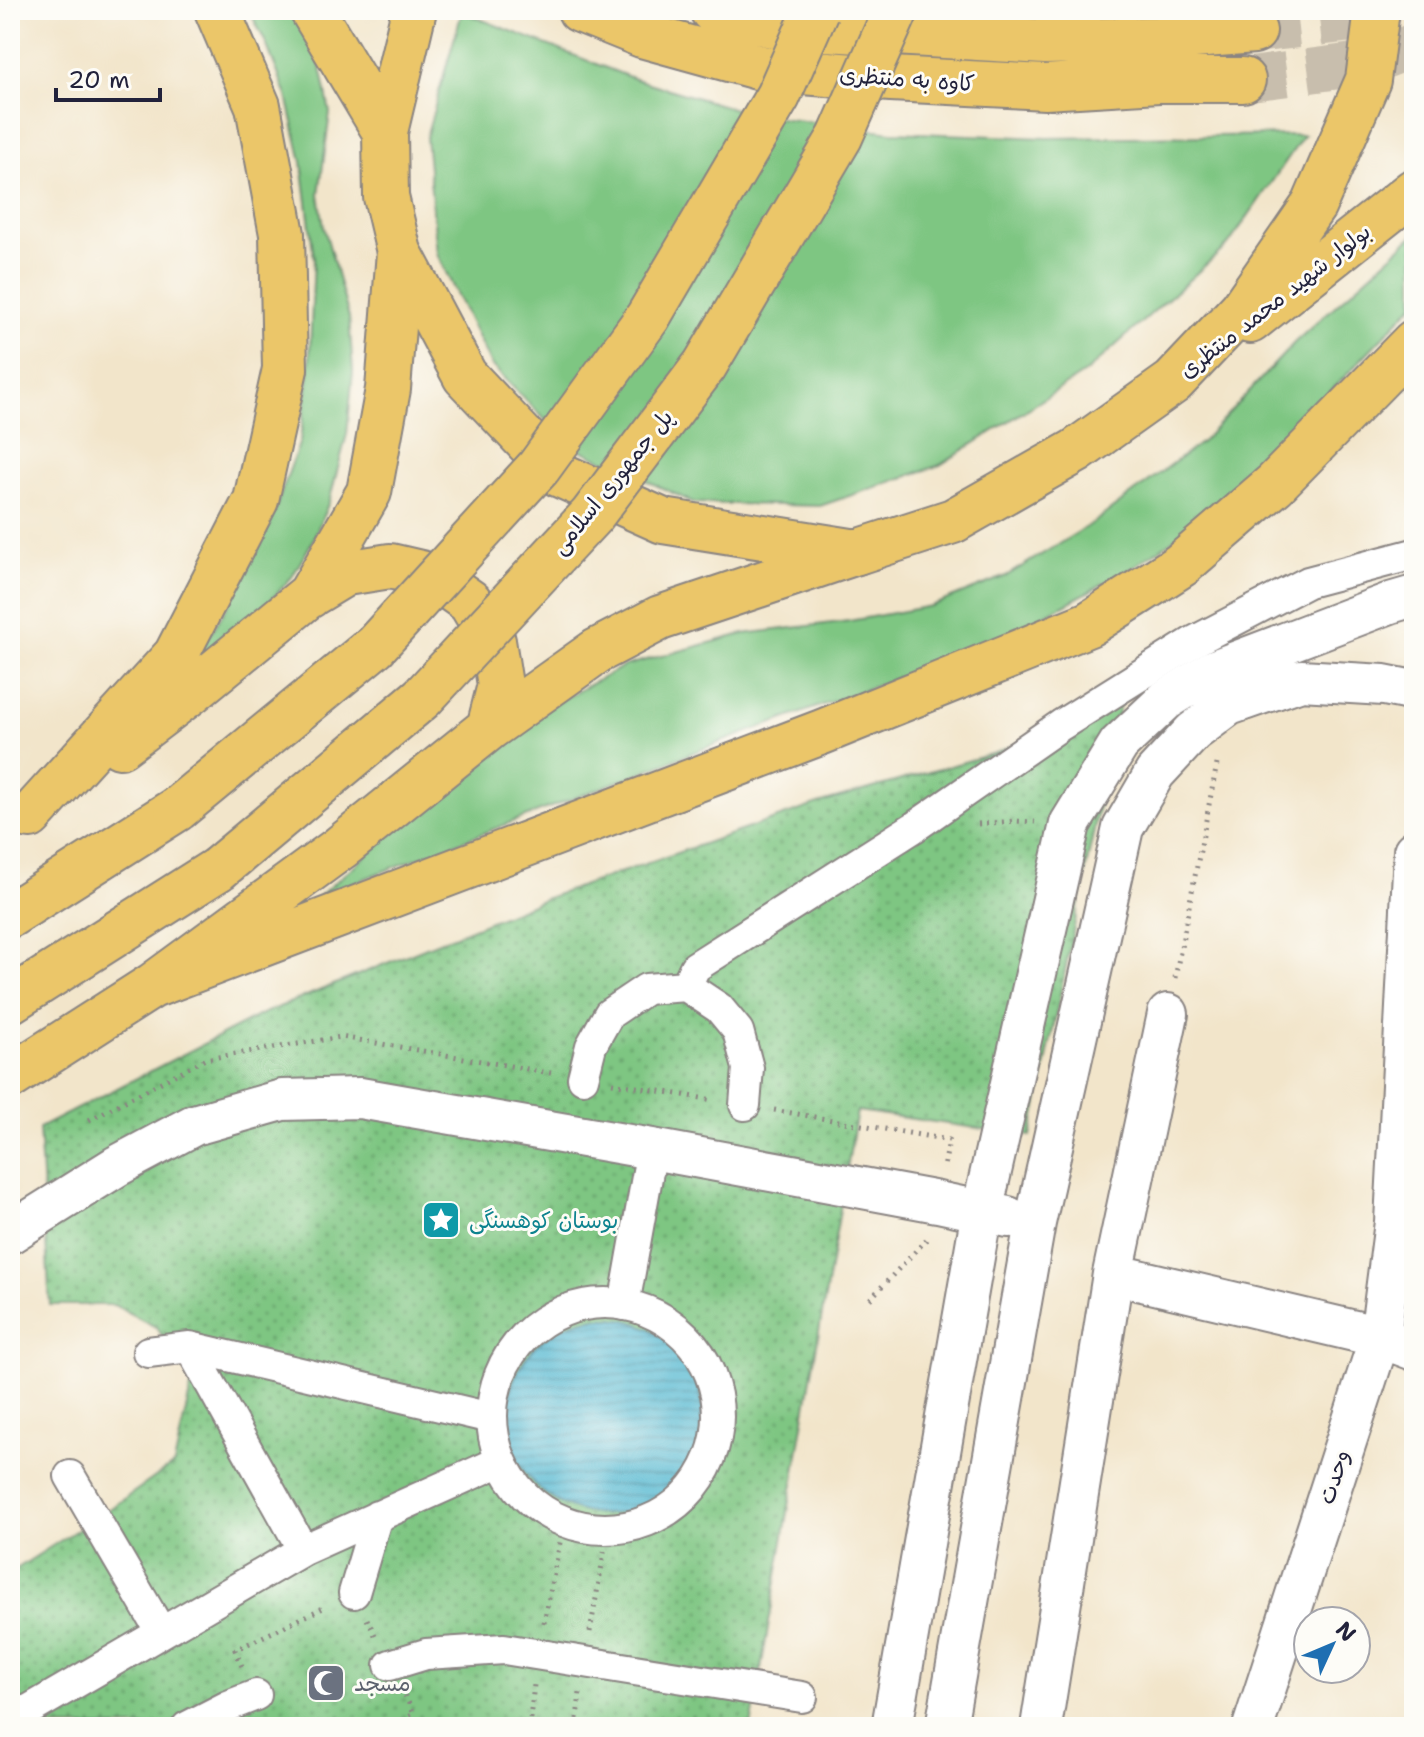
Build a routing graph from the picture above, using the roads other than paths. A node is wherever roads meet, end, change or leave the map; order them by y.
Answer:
1 (217, 10) edge
2 (312, 10) edge
3 (414, 10) edge
4 (580, 10) edge
5 (712, 10) edge
6 (816, 10) edge
7 (896, 10) edge
8 (1377, 10) edge
9 (1254, 31) tunnel mouth
10 (1243, 80) tunnel mouth
11 (385, 132) junction
12 (1414, 191) edge
13 (399, 252) junction
14 (1414, 342) edge
15 (1173, 382) junction
16 (857, 552) junction
17 (1414, 554) edge
18 (308, 596) junction
19 (1414, 596) edge
20 (1414, 691) edge
21 (489, 728) junction
22 (20, 822) edge
23 (1414, 851) edge
24 (10, 915) edge
25 (152, 986) junction
26 (686, 986) junction
27 (10, 1001) edge
28 (1168, 1014) road end
29 (10, 1077) edge
30 (583, 1078) road end
31 (745, 1105) road end
32 (652, 1149) junction
33 (1414, 1168) edge
34 (982, 1211) junction
35 (1395, 1222) junction
36 (1035, 1223) junction
37 (10, 1233) edge
38 (1113, 1274) junction
39 (624, 1305) junction
40 (1397, 1343) edge
41 (190, 1347) junction
42 (148, 1352) dead end
43 (491, 1418) junction
44 (501, 1461) junction
45 (70, 1476) dead end
46 (377, 1516) junction
47 (303, 1550) junction
48 (354, 1593) road end
49 (161, 1632) junction
50 (390, 1665) dead end
51 (256, 1695) road end
52 (802, 1697) dead end
53 (10, 1721) edge
54 (187, 1727) edge
55 (892, 1727) edge
56 (946, 1727) edge
57 (1041, 1727) edge
58 (1253, 1727) edge

1 - 22 main road
2 - 11 main road
3 - 11 main road
4 - 10 main road, کاوه به منتظری
5 - 9 main road
6 - 24 main road, bridge
7 - 27 main road, پل جمهوری اسلامی, bridge
8 - 15 main road
11 - 13 main road
12 - 15 main road, بولوار شهید محمد منتظری
13 - 16 main road
13 - 18 main road
14 - 25 main road
15 - 16 main road
16 - 21 main road
17 - 26 street
18 - 21 main road
18 - 22 main road
19 - 34 street
20 - 36 street
21 - 25 main road
23 - 35 street, وحدت
25 - 29 main road
26 - 30 street
26 - 31 street
28 - 38 street
32 - 34 street
32 - 37 street
32 - 39 street
33 - 35 street, وحدت
34 - 36 street
34 - 55 street
35 - 40 street, وحدت
36 - 56 street
38 - 40 street
38 - 57 street
39 - 43 street
39 - 44 street
40 - 58 street, وحدت
41 - 42 street
41 - 43 street
41 - 47 street
43 - 44 street
44 - 46 street
45 - 49 street
46 - 47 street
46 - 48 street
47 - 49 street
49 - 53 street
50 - 52 street
51 - 54 street

